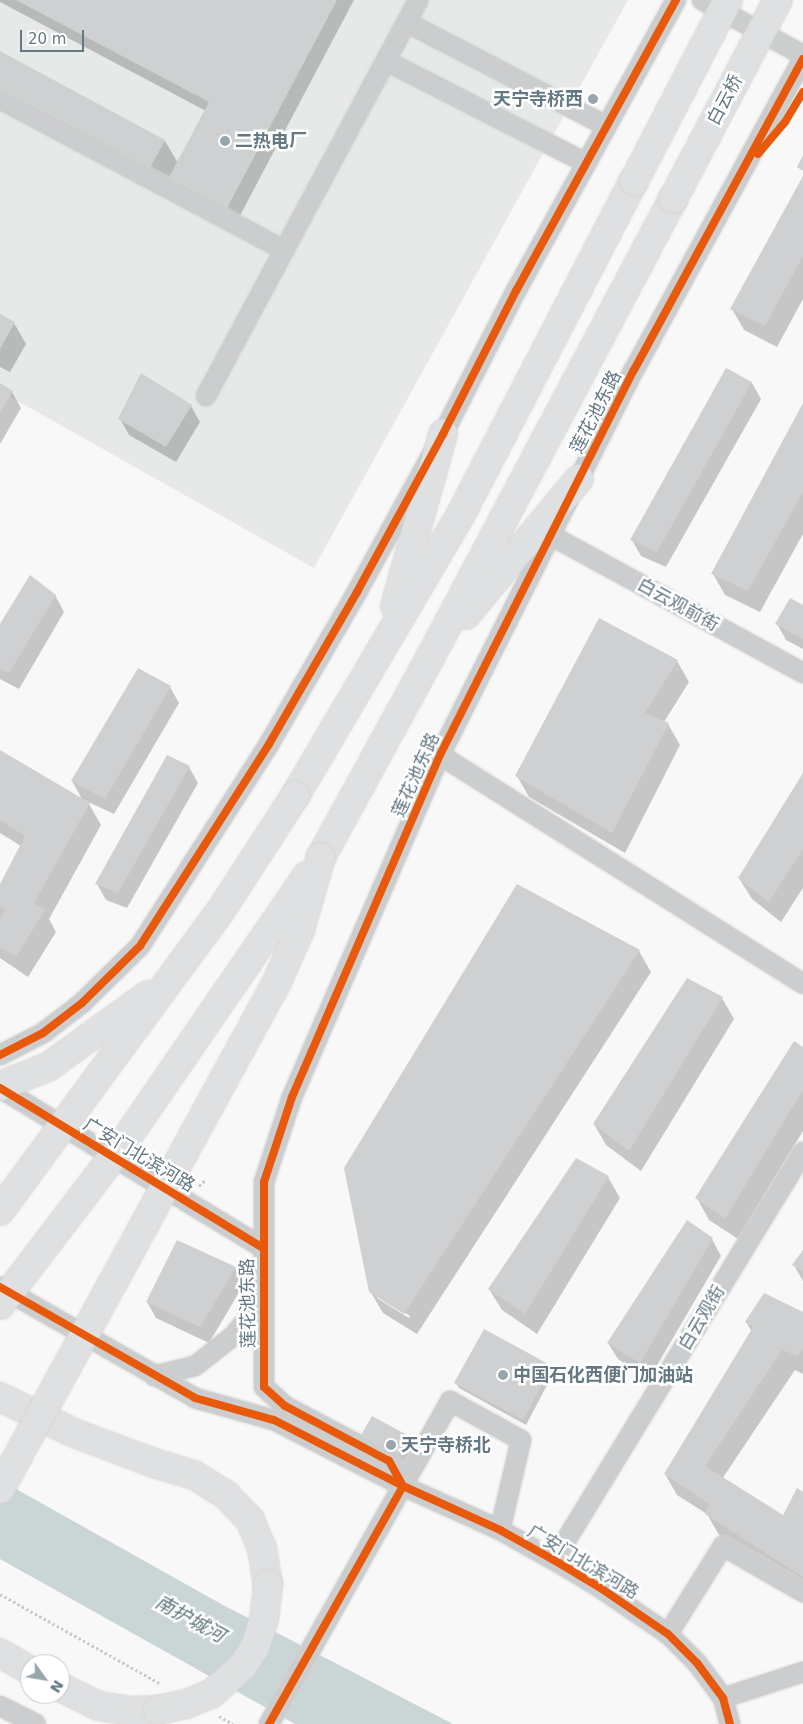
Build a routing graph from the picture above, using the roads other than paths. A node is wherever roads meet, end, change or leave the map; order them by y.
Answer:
1 (418, 0) edge
2 (676, 0) edge
3 (702, 0) edge
4 (728, 0) edge
5 (778, 0) edge
6 (406, 22) junction
7 (803, 57) edge
8 (386, 61) junction
9 (0, 99) edge
10 (606, 126) junction
11 (586, 163) junction
12 (672, 199) joint
13 (284, 250) junction
14 (206, 396) dead end
15 (443, 434) junction
16 (579, 479) junction
17 (552, 536) junction
18 (385, 641) junction
19 (430, 658) junction
20 (803, 673) edge
21 (440, 755) junction
22 (321, 856) junction
23 (167, 981) junction
24 (803, 984) edge
25 (0, 1055) edge
26 (0, 1087) edge
27 (803, 1152) edge
28 (0, 1211) edge
29 (262, 1247) junction
30 (0, 1287) edge
31 (263, 1301) junction
32 (0, 1305) edge
33 (154, 1376) junction
34 (0, 1397) edge
35 (403, 1486) junction
36 (0, 1489) edge
37 (500, 1530) junction
38 (554, 1560) junction
39 (803, 1592) edge
40 (668, 1634) junction
41 (0, 1653) edge
42 (20, 1664) edge
43 (803, 1672) edge
44 (70, 1691) edge
45 (723, 1698) junction
46 (0, 1706) edge
47 (36, 1724) edge
48 (269, 1724) edge
49 (730, 1724) edge

1 - 6 street
2 - 10 street
3 - 7 street
4 - 18 highway, bridge
5 - 12 highway, 白云桥, bridge
6 - 8 street
6 - 10 street
7 - 16 street, 莲花池东路
8 - 11 street
8 - 13 street
9 - 13 street
10 - 11 street
11 - 15 street
12 - 19 highway, 莲花池东路
13 - 14 street
15 - 18 highway
15 - 25 street
16 - 17 street, 莲花池东路
16 - 19 highway
17 - 20 street, 白云观前街
17 - 21 street, 莲花池东路
18 - 23 highway, bridge
19 - 22 highway, 莲花池东路
21 - 24 street
21 - 29 street, 莲花池东路
22 - 32 highway, 莲花池东路, bridge
22 - 36 highway, bridge
23 - 26 highway, bridge
23 - 28 highway, bridge
26 - 29 street, 广安门北滨河路
27 - 38 street, 白云观街
29 - 31 street, 莲花池东路
30 - 33 street
31 - 33 street
31 - 35 street, 莲花池东路
33 - 35 street
34 - 44 highway, bridge
35 - 37 street, 广安门北滨河路
35 - 37 street
35 - 48 street
37 - 38 street, 广安门北滨河路
38 - 40 street, 广安门北滨河路
39 - 40 street
40 - 45 street, 广安门北滨河路
41 - 42 highway
43 - 45 street
45 - 49 street
46 - 47 street

